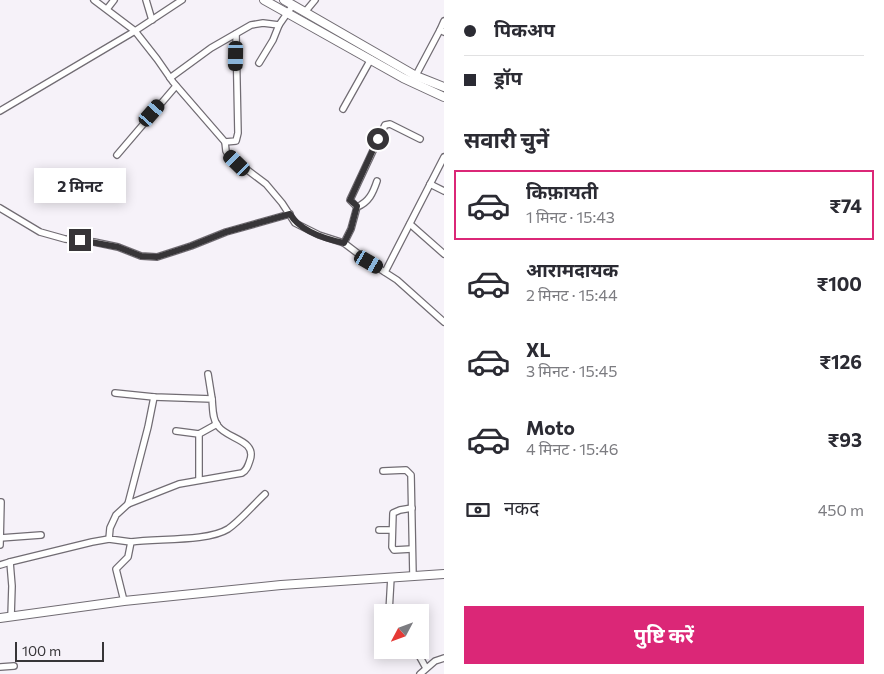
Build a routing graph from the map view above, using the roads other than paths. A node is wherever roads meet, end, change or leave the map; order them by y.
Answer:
1 (94, 0) edge
2 (114, 0) edge
3 (146, 0) edge
4 (182, 0) edge
5 (264, 0) edge
6 (284, 0) edge
7 (315, 0) edge
8 (293, 5) junction
9 (107, 9) junction
10 (304, 12) junction
11 (286, 13) junction
12 (152, 20) junction
13 (444, 21) edge
14 (279, 25) junction
15 (442, 31) edge
16 (135, 32) junction
17 (236, 34) junction
18 (370, 59) junction
19 (259, 63) dead end
20 (170, 78) junction
21 (414, 80) junction
22 (176, 86) junction
23 (444, 87) edge
24 (444, 97) edge
25 (343, 109) dead end
26 (0, 110) edge
27 (420, 139) dead end
28 (225, 142) junction
29 (117, 154) dead end
30 (444, 157) edge
31 (376, 182) dead end
32 (430, 184) junction
33 (444, 191) edge
34 (357, 206) junction
35 (0, 208) edge
36 (290, 214) junction
37 (410, 224) junction
38 (344, 243) junction
39 (444, 254) edge
40 (385, 272) junction
41 (444, 322) edge
42 (208, 374) dead end
43 (114, 393) dead end
44 (154, 397) junction
45 (212, 399) junction
46 (217, 424) junction
47 (176, 431) dead end
48 (199, 434) junction
49 (383, 471) dead end
50 (199, 480) junction
51 (265, 494) dead end
52 (1, 502) edge
53 (128, 504) junction
54 (412, 508) junction
55 (379, 530) dead end
56 (392, 530) junction
57 (40, 535) dead end
58 (0, 538) edge
59 (109, 539) junction
60 (131, 542) junction
61 (0, 545) edge
62 (412, 549) junction
63 (10, 562) junction
64 (0, 565) edge
65 (444, 574) edge
66 (413, 576) junction
67 (392, 577) junction
68 (124, 601) junction
69 (390, 604) edge
70 (11, 616) junction
71 (0, 618) edge
72 (444, 658) edge
73 (421, 659) edge
74 (14, 666) dead end
75 (0, 667) edge
76 (426, 668) junction
77 (420, 674) edge

1 - 9 street
2 - 9 street
3 - 12 street
4 - 12 street
5 - 11 main road
6 - 8 main road
7 - 10 street
8 - 10 main road
8 - 11 street
9 - 16 street
10 - 21 main road
11 - 14 street
11 - 18 main road
12 - 16 street
13 - 15 street
14 - 17 street
14 - 19 street
15 - 21 street
16 - 20 street
16 - 26 street
17 - 20 street
17 - 28 street
18 - 21 main road
18 - 25 street
20 - 22 street
21 - 23 main road
21 - 24 main road
22 - 28 street
22 - 29 street
27 - 34 street
28 - 36 street
30 - 32 street
31 - 34 street
32 - 33 street
32 - 37 street
34 - 38 street
35 - 36 street
36 - 38 street
37 - 39 street
37 - 40 street
38 - 40 street
40 - 41 street
42 - 45 street
43 - 44 street
44 - 45 street
44 - 53 street
45 - 46 street
46 - 48 street
46 - 50 street
47 - 48 street
48 - 50 street
49 - 54 street
50 - 53 street
51 - 60 street
52 - 58 street
53 - 59 street
54 - 56 street
54 - 62 street
55 - 56 street
56 - 62 street
57 - 58 street
58 - 61 street
59 - 60 street
59 - 63 street
60 - 68 street
62 - 66 street
63 - 64 street
63 - 70 street
65 - 66 main road
66 - 67 main road
67 - 68 main road
67 - 69 street
68 - 70 main road
70 - 71 main road
72 - 76 street
73 - 76 street
74 - 75 street
76 - 77 street

